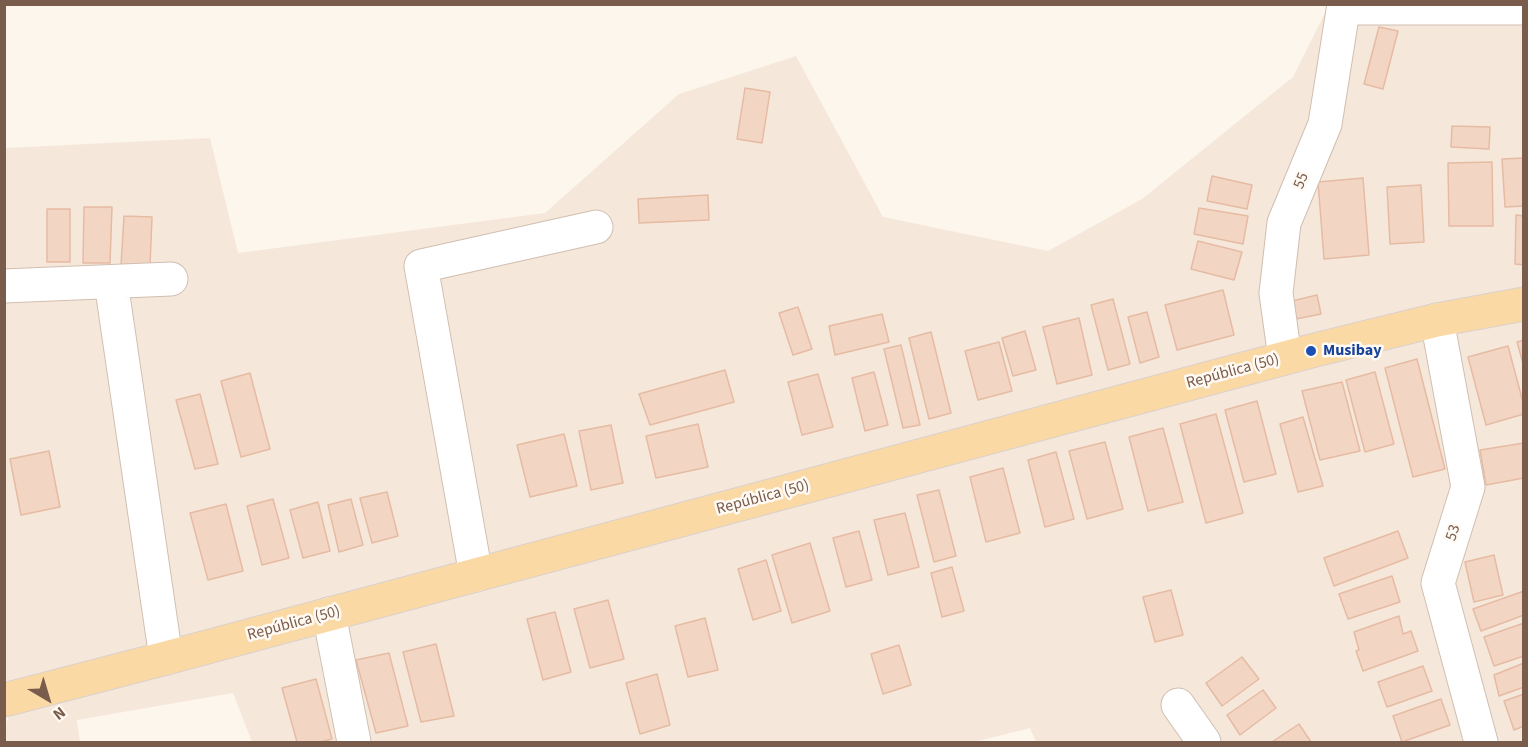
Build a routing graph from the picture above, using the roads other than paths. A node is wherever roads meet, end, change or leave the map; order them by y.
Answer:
1 (1344, 6) edge
2 (1524, 8) edge
3 (596, 227) dead end
4 (171, 279) dead end
5 (111, 282) junction
6 (4, 286) edge
7 (1524, 304) edge
8 (1437, 320) junction
9 (1285, 358) junction
10 (476, 574) junction
11 (329, 614) junction
12 (166, 658) junction
13 (4, 700) edge
14 (1178, 705) dead end
15 (354, 742) edge
16 (1204, 742) edge
17 (1481, 742) edge

1 - 2 street
1 - 9 street, 55
3 - 10 street
4 - 5 street
5 - 6 street
5 - 12 street
7 - 8 main road, República (50)
8 - 9 main road, República (50)
8 - 17 street, 53
9 - 10 main road, República (50)
10 - 11 main road, República (50)
11 - 12 main road, República (50)
11 - 15 street
12 - 13 main road, República (50)
14 - 16 street

